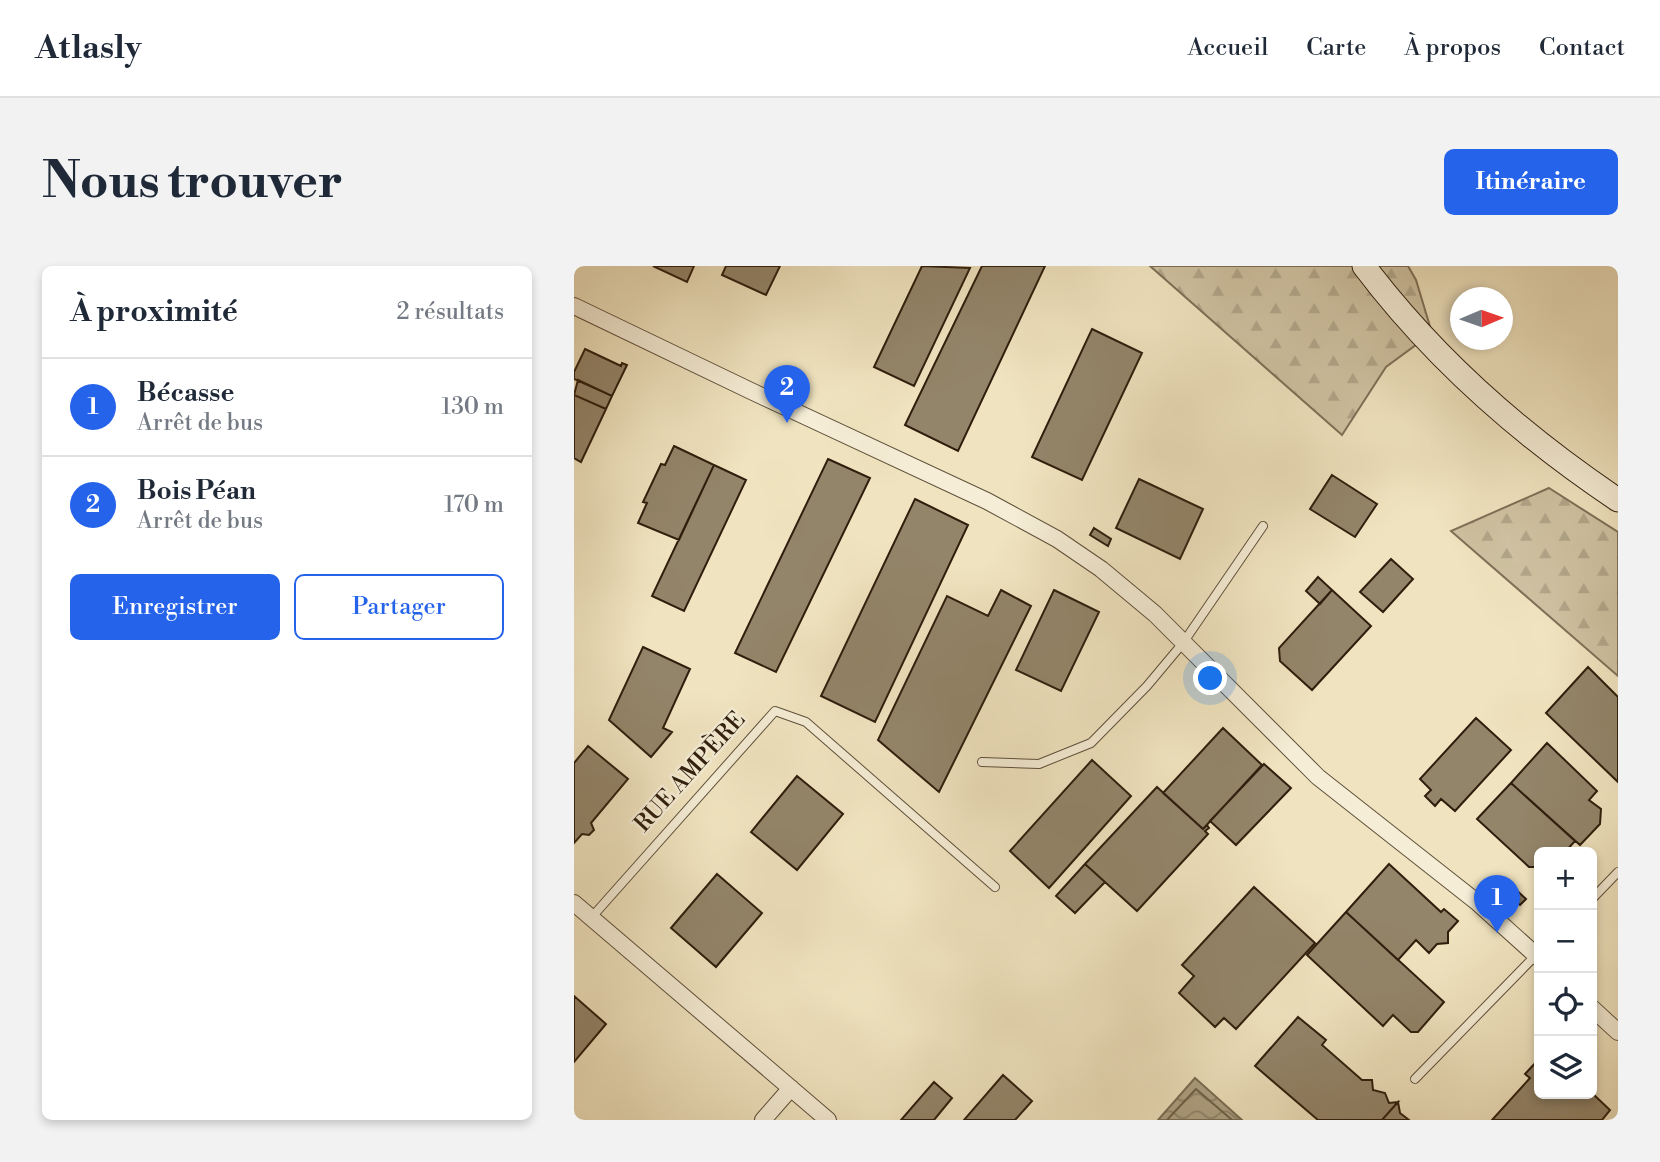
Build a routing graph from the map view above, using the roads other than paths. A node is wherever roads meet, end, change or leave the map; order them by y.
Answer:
1 (1364, 266) edge
2 (574, 306) edge
3 (1618, 500) edge
4 (1263, 526) dead end
5 (1183, 643) junction
6 (982, 762) dead end
7 (1618, 872) edge
8 (995, 887) dead end
9 (1597, 894) edge
10 (574, 903) edge
11 (591, 918) junction
12 (1534, 952) edge
13 (1534, 959) edge
14 (1597, 1013) edge
15 (1618, 1032) edge
16 (1415, 1079) dead end
17 (791, 1088) junction
18 (763, 1120) edge
19 (828, 1120) edge

1 - 3 main road
2 - 5 street
4 - 5 lane
5 - 6 lane
5 - 12 street
7 - 9 lane
8 - 11 lane, RUE AMPÈRE
10 - 11 street
11 - 17 street
13 - 16 lane
14 - 15 street
17 - 18 street
17 - 19 street

